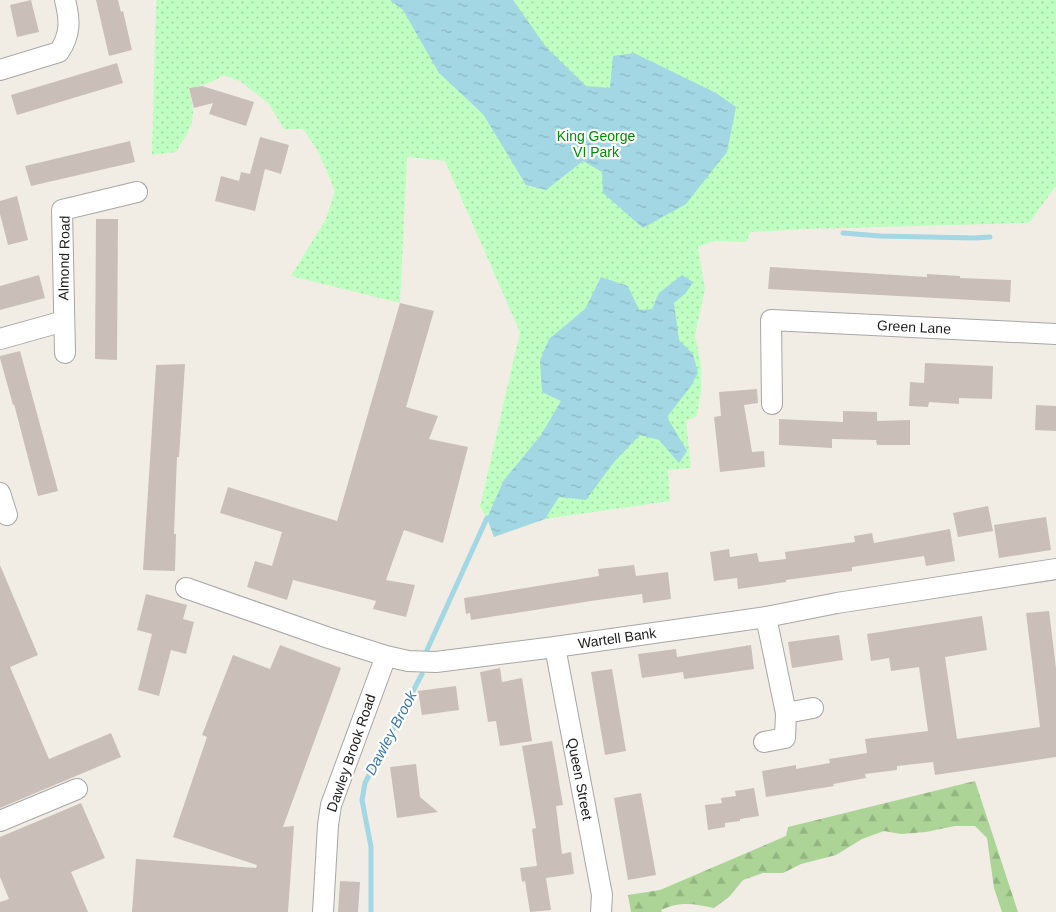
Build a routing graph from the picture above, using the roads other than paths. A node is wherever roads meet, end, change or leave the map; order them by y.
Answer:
1 (66, 0) edge
2 (0, 70) edge
3 (137, 192) dead end
4 (64, 321) junction
5 (1056, 334) edge
6 (0, 339) edge
7 (65, 353) dead end
8 (772, 404) dead end
9 (0, 493) edge
10 (7, 516) dead end
11 (1056, 568) edge
12 (186, 588) dead end
13 (766, 617) junction
14 (555, 647) junction
15 (386, 656) junction
16 (813, 708) dead end
17 (786, 713) junction
18 (764, 742) dead end
19 (77, 789) dead end
20 (0, 821) edge
21 (323, 912) edge
22 (601, 912) edge

1 - 2 street
3 - 4 street, Almond Road
4 - 6 street, Almond Road
4 - 7 street, Almond Road
5 - 8 street, Green Lane
9 - 10 street
11 - 13 street, Wartell Bank
12 - 15 street, Wartell Bank
13 - 14 street, Wartell Bank
13 - 17 street
14 - 15 street, Wartell Bank
14 - 22 street, Queen Street
15 - 21 street, Dawley Brook Road
16 - 17 street
17 - 18 street
19 - 20 street

